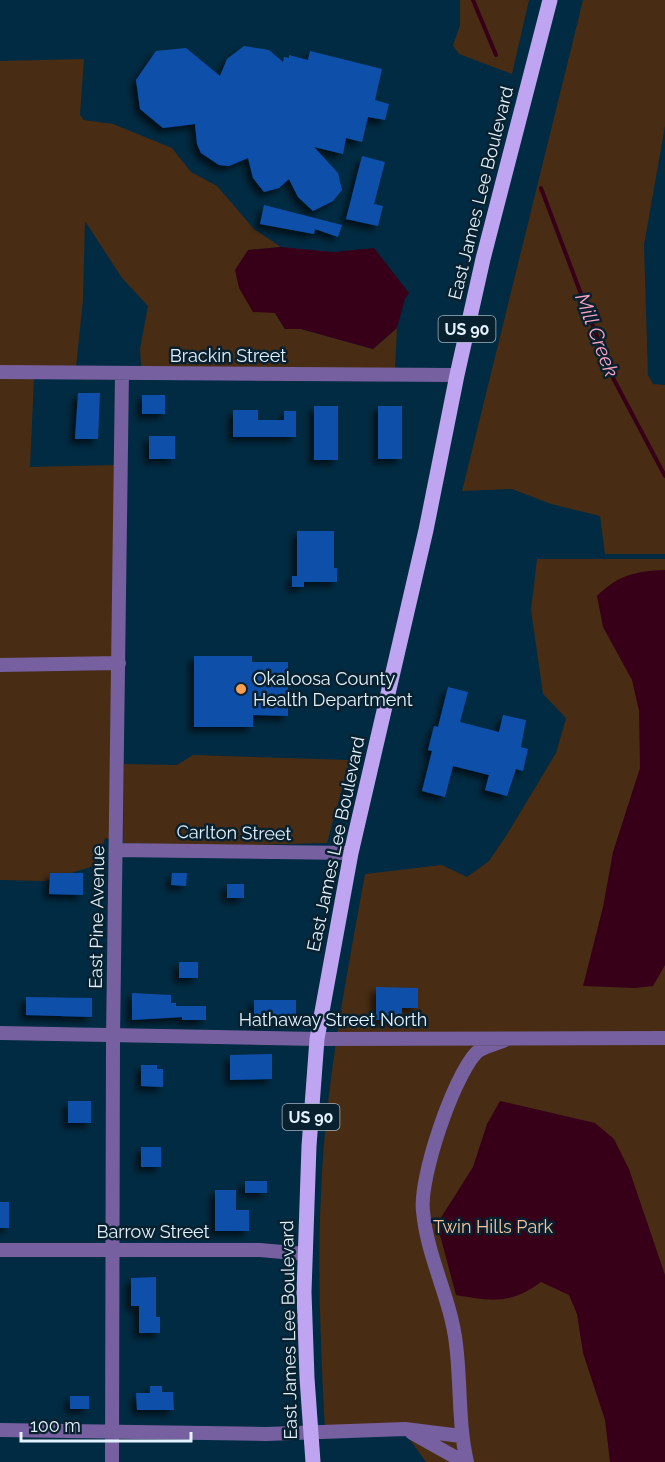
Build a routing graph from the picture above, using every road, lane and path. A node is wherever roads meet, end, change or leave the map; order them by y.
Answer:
1 (550, 0) edge
2 (0, 372) edge
3 (122, 373) junction
4 (457, 375) junction
5 (119, 663) junction
6 (0, 665) edge
7 (116, 850) junction
8 (351, 853) junction
9 (0, 1033) edge
10 (513, 1037) junction
11 (113, 1038) junction
12 (665, 1038) edge
13 (317, 1040) junction
14 (0, 1250) edge
15 (114, 1250) junction
16 (305, 1254) junction
17 (405, 1429) junction
18 (0, 1430) edge
19 (310, 1432) junction
20 (113, 1433) junction
21 (461, 1436) junction
22 (112, 1462) edge
23 (313, 1462) edge
24 (466, 1462) edge

1 - 4 main road, East James Lee Boulevard / US 90
2 - 3 street, Brackin Street
3 - 4 street, Brackin Street
3 - 5 street, East Pine Avenue
4 - 8 main road, East James Lee Boulevard / US 90
5 - 6 street
5 - 7 street, East Pine Avenue
7 - 8 street, Carlton Street
7 - 11 street, East Pine Avenue
8 - 13 main road, East James Lee Boulevard / US 90
9 - 11 street, Hathaway Street North
10 - 12 street, Hathaway Street North
10 - 13 street, Hathaway Street North
10 - 21 street
11 - 13 street, Hathaway Street North
11 - 15 street, East Pine Avenue
13 - 16 main road, East James Lee Boulevard / US 90
14 - 15 street, Barrow Street
15 - 16 street, Barrow Street
15 - 20 street, East Pine Avenue
16 - 19 main road, East James Lee Boulevard / US 90
17 - 19 street
17 - 21 street
17 - 24 street
18 - 20 street
19 - 20 street
19 - 23 main road, East James Lee Boulevard / US 90
20 - 22 street, East Pine Avenue
21 - 24 street

